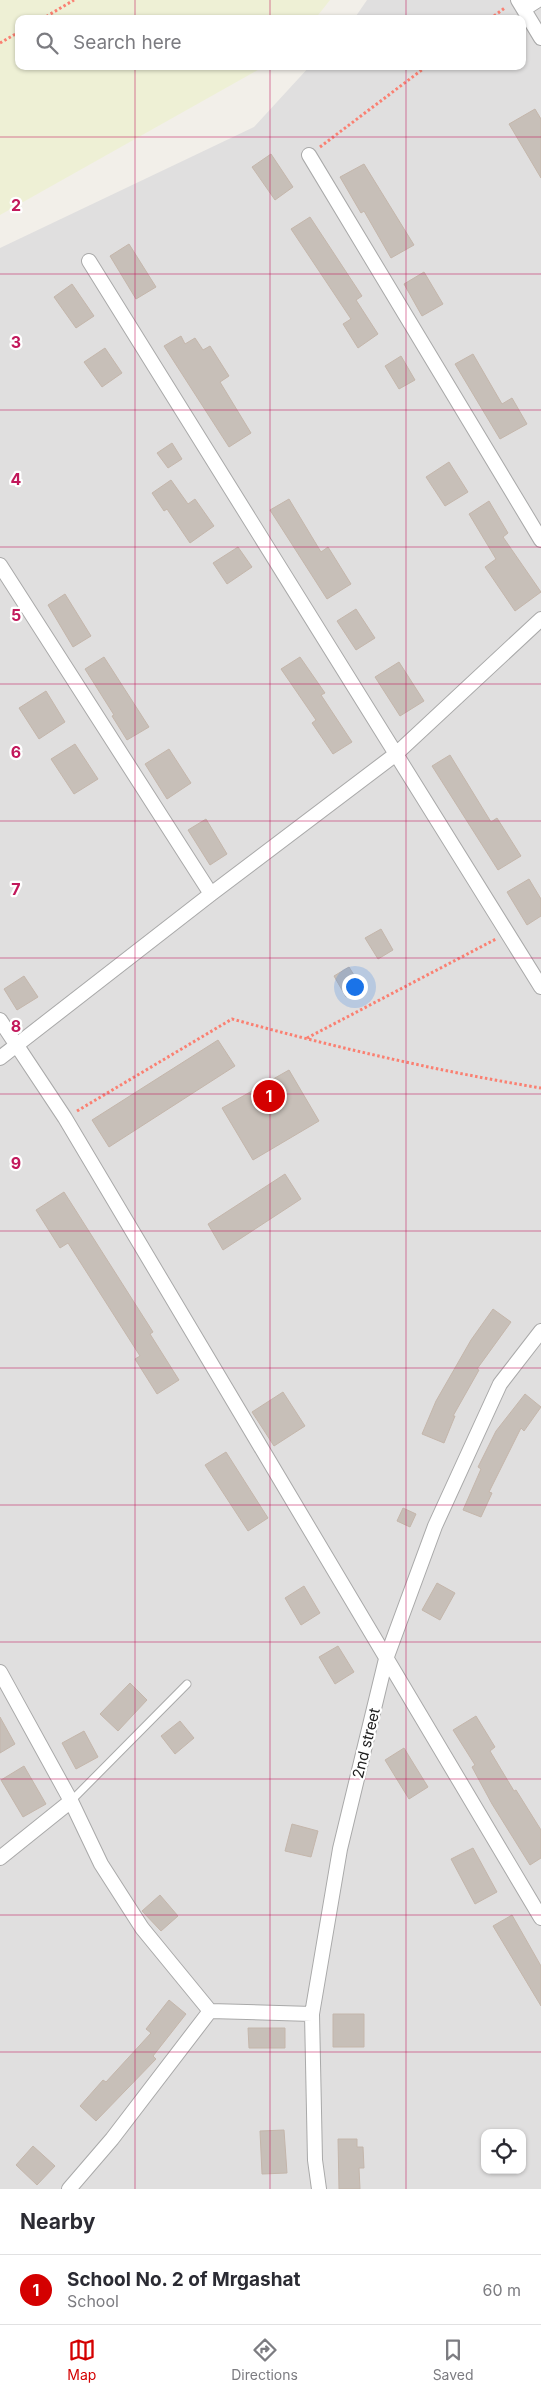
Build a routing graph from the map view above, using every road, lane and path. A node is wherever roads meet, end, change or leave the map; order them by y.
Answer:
1 (74, 0) edge
2 (538, 0) edge
3 (517, 5) edge
4 (49, 15) edge
5 (498, 15) edge
6 (526, 17) edge
7 (15, 34) edge
8 (541, 38) edge
9 (0, 42) edge
10 (422, 70) edge
11 (309, 155) joint
12 (89, 261) dead end
13 (541, 540) edge
14 (0, 565) edge
15 (541, 619) edge
16 (396, 754) junction
17 (211, 894) junction
18 (508, 933) junction
19 (541, 987) edge
20 (0, 1020) edge
21 (306, 1039) junction
22 (16, 1046) junction
23 (0, 1058) edge
24 (541, 1088) edge
25 (65, 1118) junction
26 (541, 1331) edge
27 (386, 1659) junction
28 (0, 1672) edge
29 (187, 1684) dead end
30 (71, 1801) junction
31 (0, 1858) edge
32 (541, 1918) edge
33 (210, 2011) junction
34 (312, 2014) junction
35 (69, 2189) edge
36 (319, 2189) edge

1 - 4 path
2 - 3 street
3 - 5 path
6 - 8 street
7 - 9 path
10 - 11 path
11 - 13 street
12 - 16 street
14 - 17 street
15 - 16 street
16 - 17 street
16 - 18 street
17 - 22 street
18 - 19 street
18 - 21 path
20 - 22 street
21 - 24 path
21 - 25 path
22 - 23 street
22 - 25 street
25 - 27 street
26 - 27 street, 2nd street
27 - 32 street
27 - 34 street, 2nd street
28 - 30 street
29 - 30 lane
30 - 31 street
30 - 33 street
33 - 34 street
33 - 35 street
34 - 36 street, 2nd street

